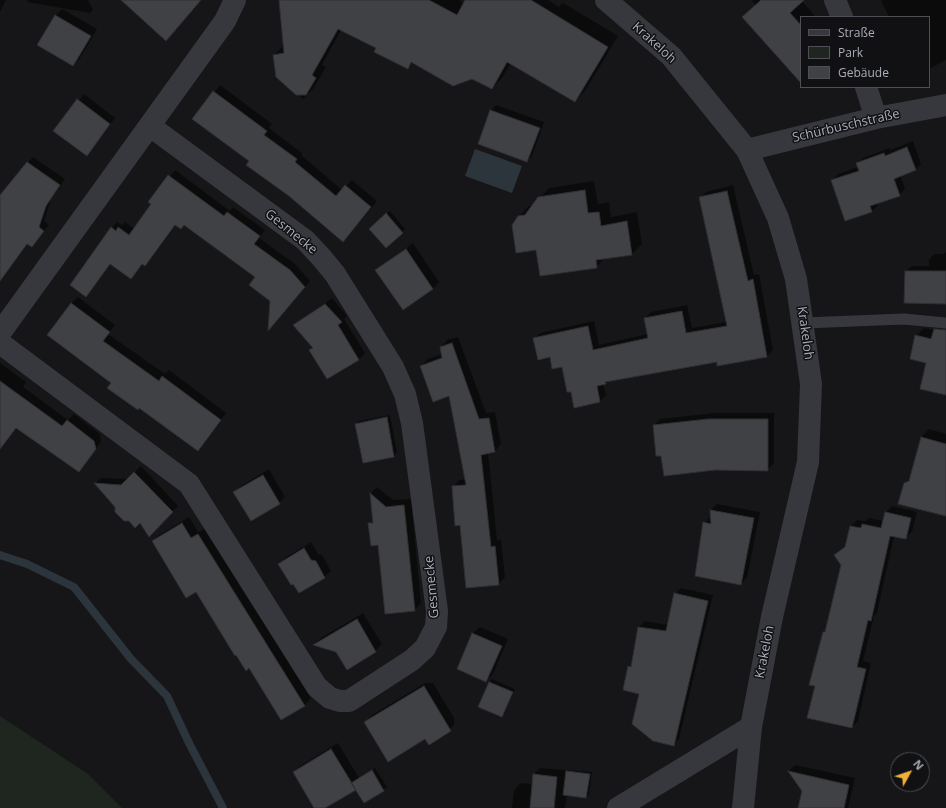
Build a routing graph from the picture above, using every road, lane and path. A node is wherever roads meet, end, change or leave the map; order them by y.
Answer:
1 (235, 0) edge
2 (606, 0) edge
3 (835, 0) edge
4 (842, 16) edge
5 (866, 88) edge
6 (946, 105) edge
7 (876, 118) junction
8 (150, 126) junction
9 (747, 150) junction
10 (804, 323) junction
11 (946, 323) edge
12 (0, 333) edge
13 (0, 344) edge
14 (751, 727) junction
15 (618, 808) edge
16 (743, 808) edge

1 - 8 street
2 - 9 street, Krakeloh
3 - 4 street
5 - 7 street
6 - 7 street, Schürbuschstraße
7 - 9 street, Schürbuschstraße
8 - 12 street
8 - 13 street, Gesmecke
9 - 10 street, Krakeloh
10 - 11 lane
10 - 14 street, Krakeloh
14 - 15 street
14 - 16 street, Krakeloh

